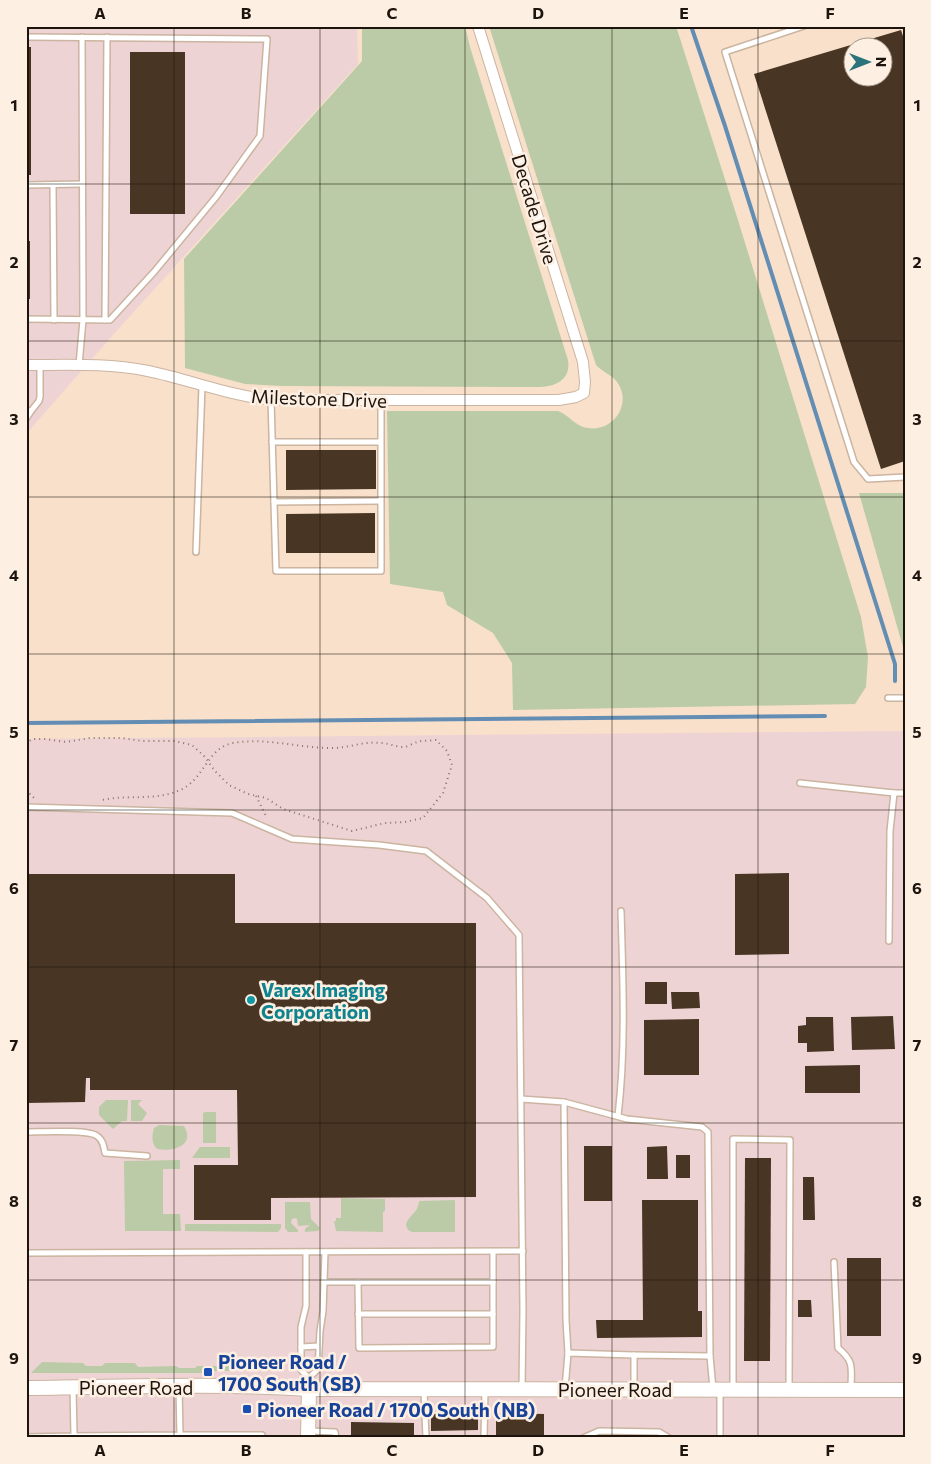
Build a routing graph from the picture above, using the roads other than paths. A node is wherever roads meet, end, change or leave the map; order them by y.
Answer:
1 (478, 26) edge
2 (804, 26) edge
3 (26, 37) edge
4 (82, 37) junction
5 (107, 37) junction
6 (82, 184) junction
7 (26, 185) edge
8 (53, 185) junction
9 (26, 319) edge
10 (54, 320) junction
11 (83, 320) junction
12 (105, 320) junction
13 (26, 365) edge
14 (40, 365) junction
15 (79, 365) junction
16 (202, 386) junction
17 (584, 393) joint
18 (271, 400) junction
19 (380, 400) junction
20 (29, 411) edge
21 (26, 419) edge
22 (272, 442) junction
23 (380, 442) junction
24 (905, 477) edge
25 (380, 501) junction
26 (274, 502) junction
27 (196, 552) dead end
28 (888, 698) dead end
29 (905, 698) edge
30 (800, 783) dead end
31 (894, 793) junction
32 (905, 793) edge
33 (26, 807) edge
34 (621, 911) dead end
35 (889, 941) dead end
36 (521, 1099) junction
37 (564, 1102) junction
38 (618, 1116) junction
39 (26, 1132) edge
40 (147, 1156) dead end
41 (523, 1251) junction
42 (306, 1252) junction
43 (325, 1252) junction
44 (493, 1252) junction
45 (26, 1253) edge
46 (834, 1262) dead end
47 (324, 1282) junction
48 (358, 1282) junction
49 (493, 1282) junction
50 (358, 1314) junction
51 (493, 1314) junction
52 (319, 1346) junction
53 (300, 1347) junction
54 (568, 1353) junction
55 (634, 1355) junction
56 (710, 1356) junction
57 (309, 1383) junction
58 (179, 1387) junction
59 (26, 1388) edge
60 (73, 1388) junction
61 (424, 1389) junction
62 (485, 1389) junction
63 (522, 1389) junction
64 (564, 1389) junction
65 (634, 1390) junction
66 (722, 1390) junction
67 (789, 1390) junction
68 (851, 1390) junction
69 (905, 1390) edge
70 (308, 1434) edge
71 (180, 1435) junction
72 (74, 1436) junction
73 (26, 1437) edge
74 (262, 1438) edge
75 (336, 1438) edge
76 (426, 1438) edge
77 (484, 1438) edge
78 (583, 1438) edge
79 (669, 1438) edge
80 (720, 1438) edge

1 - 17 street, Decade Drive
2 - 24 lane
3 - 4 lane
4 - 5 lane
4 - 6 lane
5 - 12 lane
5 - 12 lane
6 - 8 lane
6 - 11 lane
7 - 8 lane
8 - 10 lane
9 - 10 lane
10 - 11 lane
11 - 12 lane
11 - 15 lane
13 - 14 street, Milestone Drive
14 - 15 street, Milestone Drive
14 - 20 lane
15 - 16 street, Milestone Drive
16 - 18 street, Milestone Drive
16 - 27 lane
17 - 19 street, Milestone Drive
18 - 19 street, Milestone Drive
18 - 22 lane
19 - 23 lane
20 - 21 lane
22 - 23 lane
22 - 26 lane
23 - 25 lane
25 - 26 lane
25 - 26 lane
28 - 29 lane
30 - 31 lane
31 - 32 lane
31 - 35 lane
33 - 36 lane
34 - 38 lane
36 - 37 lane
36 - 41 lane
37 - 38 lane
37 - 54 lane
38 - 56 lane
39 - 40 lane
41 - 44 lane
41 - 63 lane
42 - 43 lane
42 - 45 lane
42 - 53 lane
43 - 44 lane
43 - 47 lane
44 - 49 lane
46 - 68 lane
47 - 48 lane
47 - 52 lane
48 - 49 lane
48 - 50 lane
49 - 51 lane
50 - 51 lane
50 - 51 lane
52 - 53 lane
52 - 57 lane
53 - 57 lane
54 - 55 lane
54 - 64 lane
55 - 56 lane
55 - 65 lane
56 - 66 lane
57 - 58 main road, Pioneer Road
57 - 61 main road, Pioneer Road
57 - 70 main road
58 - 60 main road, Pioneer Road
58 - 71 lane
59 - 60 main road, Pioneer Road
60 - 72 lane
61 - 62 main road, Pioneer Road
61 - 76 lane
62 - 63 main road, Pioneer Road
62 - 77 lane
63 - 64 main road, Pioneer Road
64 - 65 main road, Pioneer Road
65 - 66 main road, Pioneer Road
66 - 67 main road, Pioneer Road
66 - 67 lane
66 - 80 lane
67 - 68 main road, Pioneer Road
68 - 69 main road, Pioneer Road
70 - 75 lane
71 - 72 lane
71 - 74 lane
72 - 73 lane
78 - 79 lane

